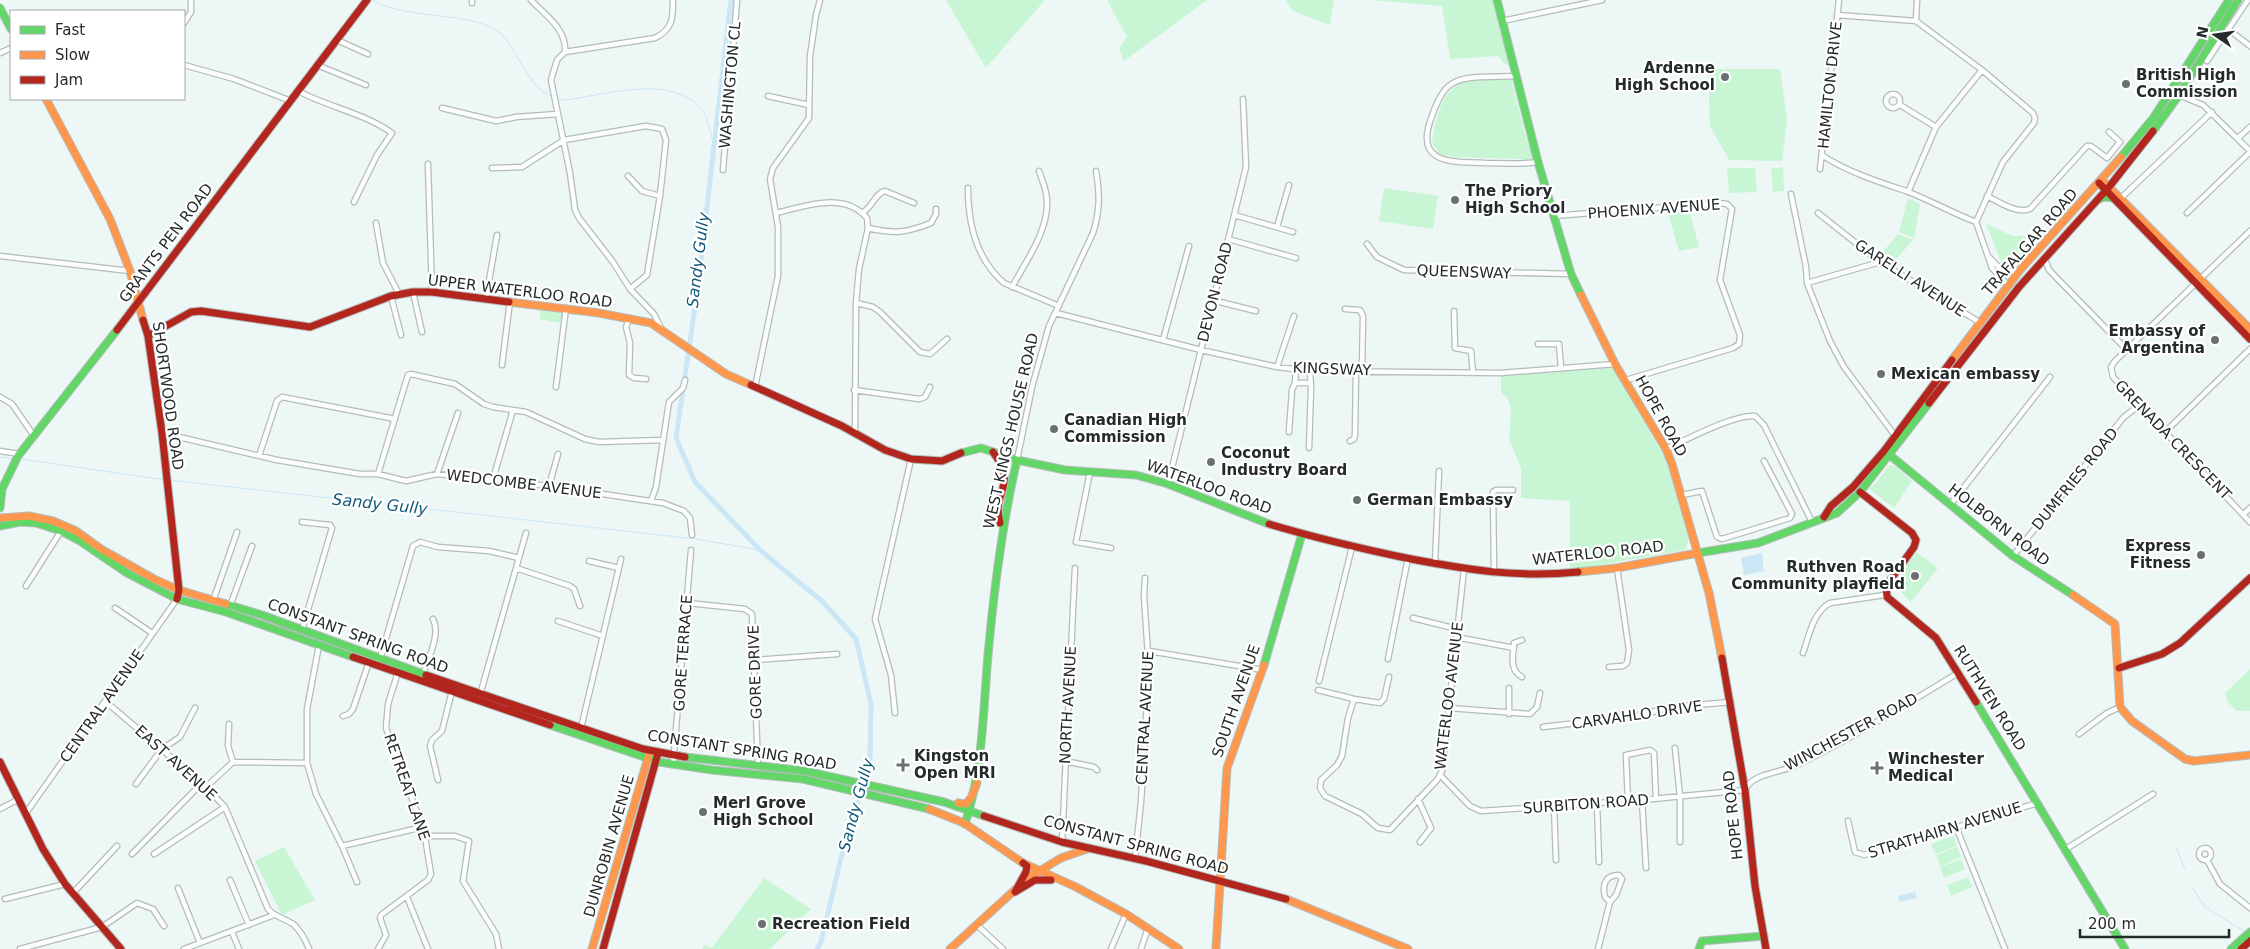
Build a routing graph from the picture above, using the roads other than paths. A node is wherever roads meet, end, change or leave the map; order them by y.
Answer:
1 (191, 0) edge
2 (532, 0) edge
3 (673, 0) edge
4 (737, 0) edge
5 (820, 0) edge
6 (1498, 0) edge
7 (1602, 0) edge
8 (1839, 0) edge
9 (1917, 0) edge
10 (2229, 0) edge
11 (2238, 0) edge
12 (2248, 0) edge
13 (365, 1) edge
14 (0, 8) edge
15 (1838, 15) junction
16 (185, 21) edge
17 (1502, 21) junction
18 (1916, 21) junction
19 (10, 27) edge
20 (2228, 29) junction
21 (337, 40) junction
22 (2250, 46) edge
23 (565, 52) junction
24 (368, 54) dead end
25 (2207, 61) dead end
26 (185, 64) edge
27 (317, 66) junction
28 (1982, 70) junction
29 (1516, 76) junction
30 (366, 85) dead end
31 (298, 91) junction
32 (2179, 94) junction
33 (768, 96) dead end
34 (1243, 98) dead end
35 (47, 100) edge
36 (291, 101) junction
37 (809, 104) junction
38 (1900, 105) dead end
39 (442, 108) dead end
40 (2212, 112) junction
41 (558, 114) junction
42 (1936, 127) junction
43 (2250, 127) edge
44 (2109, 132) dead end
45 (2238, 138) junction
46 (564, 140) junction
47 (2250, 151) edge
48 (1822, 155) junction
49 (1538, 162) junction
50 (428, 164) dead end
51 (492, 168) dead end
52 (1820, 169) dead end
53 (723, 170) dead end
54 (1040, 171) dead end
55 (1096, 172) dead end
56 (628, 176) dead end
57 (2117, 178) junction
58 (2100, 182) junction
59 (1289, 185) dead end
60 (968, 188) dead end
61 (2108, 188) junction
62 (1908, 192) junction
63 (1791, 194) dead end
64 (660, 196) junction
65 (1987, 196) junction
66 (2117, 197) junction
67 (354, 202) dead end
68 (914, 203) dead end
69 (2093, 204) junction
70 (936, 209) dead end
71 (776, 213) junction
72 (862, 213) junction
73 (1818, 213) dead end
74 (2187, 213) dead end
75 (1234, 215) junction
76 (1553, 216) junction
77 (1976, 222) junction
78 (376, 223) dead end
79 (868, 228) junction
80 (1277, 228) junction
81 (2250, 231) edge
82 (1293, 232) dead end
83 (497, 235) dead end
84 (1228, 239) junction
85 (1366, 244) dead end
86 (1189, 246) dead end
87 (1987, 255) junction
88 (0, 256) edge
89 (2046, 257) junction
90 (1296, 258) dead end
91 (1880, 262) junction
92 (2020, 270) junction
93 (130, 271) junction
94 (1896, 272) junction
95 (1571, 274) junction
96 (1892, 277) dead end
97 (2197, 281) junction
98 (1807, 283) junction
99 (2008, 285) junction
100 (1012, 287) junction
101 (2019, 287) junction
102 (630, 289) junction
103 (414, 292) junction
104 (432, 292) junction
105 (399, 294) junction
106 (391, 296) junction
107 (486, 298) junction
108 (1212, 300) junction
109 (510, 301) junction
110 (138, 302) junction
111 (856, 303) junction
112 (1059, 306) junction
113 (566, 308) junction
114 (1346, 309) dead end
115 (1256, 311) dead end
116 (1454, 311) dead end
117 (1056, 313) junction
118 (1294, 316) dead end
119 (629, 319) junction
120 (1980, 323) junction
121 (661, 328) junction
122 (2250, 330) edge
123 (422, 332) dead end
124 (401, 335) dead end
125 (148, 336) junction
126 (946, 339) dead end
127 (2250, 339) edge
128 (1163, 340) junction
129 (1538, 344) dead end
130 (2250, 349) edge
131 (1201, 350) junction
132 (2127, 350) junction
133 (1615, 364) junction
134 (502, 365) dead end
135 (1277, 367) junction
136 (1561, 368) junction
137 (1296, 369) junction
138 (1310, 371) junction
139 (1356, 371) junction
140 (1362, 371) junction
141 (1473, 373) junction
142 (2050, 377) dead end
143 (646, 379) dead end
144 (686, 380) dead end
145 (1626, 380) junction
146 (1295, 383) junction
147 (1310, 384) junction
148 (556, 387) dead end
149 (930, 387) dead end
150 (755, 388) junction
151 (854, 390) junction
152 (0, 397) edge
153 (2139, 405) junction
154 (513, 410) junction
155 (458, 413) dead end
156 (395, 419) junction
157 (1289, 432) dead end
158 (2166, 432) junction
159 (162, 433) junction
160 (854, 433) junction
161 (34, 436) junction
162 (1898, 439) junction
163 (664, 440) junction
164 (1350, 441) dead end
165 (1309, 448) dead end
166 (1666, 449) junction
167 (0, 451) edge
168 (993, 452) junction
169 (1887, 453) junction
170 (558, 454) dead end
171 (19, 455) junction
172 (259, 456) junction
173 (911, 459) junction
174 (1016, 460) junction
175 (1764, 461) dead end
176 (1439, 471) dead end
177 (1090, 472) junction
178 (378, 474) junction
179 (437, 474) junction
180 (493, 480) junction
181 (1168, 484) junction
182 (549, 486) junction
183 (1513, 490) dead end
184 (1860, 492) junction
185 (1682, 495) junction
186 (651, 501) junction
187 (1951, 504) junction
188 (0, 508) edge
189 (2250, 508) edge
190 (2243, 515) junction
191 (1824, 517) junction
192 (0, 518) edge
193 (302, 522) dead end
194 (1812, 522) junction
195 (2250, 522) edge
196 (0, 526) edge
197 (1002, 526) junction
198 (61, 531) junction
199 (237, 532) dead end
200 (526, 533) dead end
201 (1302, 534) junction
202 (692, 535) dead end
203 (252, 546) dead end
204 (1352, 547) junction
205 (1111, 548) dead end
206 (691, 550) dead end
207 (1698, 553) junction
208 (2013, 556) junction
209 (519, 558) junction
210 (621, 558) dead end
211 (1408, 558) junction
212 (590, 561) dead end
213 (1436, 563) junction
214 (516, 568) junction
215 (619, 568) junction
216 (1075, 568) dead end
217 (1617, 568) junction
218 (1464, 569) junction
219 (1494, 573) junction
220 (1145, 578) dead end
221 (2250, 578) edge
222 (26, 586) dead end
223 (179, 590) junction
224 (1885, 595) junction
225 (177, 599) junction
226 (213, 601) junction
227 (688, 603) junction
228 (230, 606) junction
229 (580, 606) dead end
230 (115, 608) dead end
231 (433, 618) dead end
232 (1413, 618) dead end
233 (558, 621) dead end
234 (1457, 629) junction
235 (302, 630) junction
236 (152, 632) junction
237 (603, 636) junction
238 (1456, 637) junction
239 (1522, 640) dead end
240 (319, 645) junction
241 (1514, 648) junction
242 (1149, 651) junction
243 (1804, 653) dead end
244 (836, 654) dead end
245 (380, 659) junction
246 (1388, 659) dead end
247 (755, 660) junction
248 (369, 662) junction
249 (1609, 667) dead end
250 (2119, 668) junction
251 (1263, 670) junction
252 (398, 672) junction
253 (1958, 672) junction
254 (423, 675) junction
255 (1389, 677) dead end
256 (1522, 677) dead end
257 (1319, 681) dead end
258 (1509, 688) dead end
259 (1318, 690) dead end
260 (452, 692) junction
261 (1540, 693) dead end
262 (480, 695) junction
263 (1354, 699) junction
264 (105, 701) junction
265 (1731, 702) junction
266 (2120, 706) junction
267 (195, 708) dead end
268 (1449, 708) junction
269 (895, 713) dead end
270 (1509, 714) junction
271 (343, 716) dead end
272 (229, 724) dead end
273 (1543, 727) dead end
274 (581, 728) junction
275 (2079, 734) dead end
276 (1675, 748) dead end
277 (162, 749) junction
278 (658, 753) junction
279 (649, 755) junction
280 (2250, 755) edge
281 (675, 756) junction
282 (1065, 760) junction
283 (656, 761) junction
284 (0, 762) edge
285 (233, 762) junction
286 (307, 763) junction
287 (673, 765) junction
288 (758, 766) junction
289 (1097, 770) dead end
290 (1441, 776) junction
291 (438, 780) dead end
292 (977, 783) junction
293 (136, 784) dead end
294 (206, 787) junction
295 (1745, 790) junction
296 (2153, 794) dead end
297 (917, 796) junction
298 (1680, 797) junction
299 (19, 799) junction
300 (1418, 799) junction
301 (1656, 799) junction
302 (1642, 800) junction
303 (1628, 801) junction
304 (1597, 803) junction
305 (2038, 803) junction
306 (1554, 806) junction
307 (224, 807) junction
308 (0, 809) edge
309 (971, 810) junction
310 (26, 813) junction
311 (1848, 821) dead end
312 (965, 824) junction
313 (423, 827) junction
314 (1956, 827) junction
315 (426, 836) junction
316 (1062, 842) junction
317 (1420, 842) dead end
318 (1680, 842) dead end
319 (118, 846) dead end
320 (342, 846) junction
321 (1087, 849) junction
322 (2066, 849) junction
323 (132, 854) dead end
324 (154, 854) dead end
325 (1135, 859) junction
326 (1556, 860) dead end
327 (2207, 860) dead end
328 (1599, 862) dead end
329 (1023, 863) junction
330 (1646, 868) dead end
331 (1040, 872) junction
332 (230, 880) dead end
333 (1219, 880) junction
334 (357, 882) dead end
335 (66, 884) junction
336 (1072, 886) junction
337 (178, 888) dead end
338 (1015, 892) junction
339 (74, 893) junction
340 (407, 897) junction
341 (5, 899) dead end
342 (1610, 902) junction
343 (2250, 908) edge
344 (1126, 914) junction
345 (274, 915) junction
346 (249, 925) junction
347 (977, 925) junction
348 (164, 926) dead end
349 (102, 927) junction
350 (1148, 928) junction
351 (232, 932) junction
352 (2250, 932) edge
353 (1764, 936) junction
354 (2250, 941) edge
355 (200, 943) junction
356 (20, 949) edge
357 (121, 949) edge
358 (184, 949) edge
359 (239, 949) edge
360 (309, 949) edge
361 (378, 949) edge
362 (428, 949) edge
363 (499, 949) edge
364 (592, 949) edge
365 (603, 949) edge
366 (950, 949) edge
367 (1003, 949) edge
368 (1111, 949) edge
369 (1141, 949) edge
370 (1179, 949) edge
371 (1216, 949) edge
372 (1408, 949) edge
373 (1598, 949) edge
374 (1699, 949) edge
375 (1766, 949) edge
376 (2005, 949) edge
377 (2126, 949) edge
378 (2232, 949) edge
379 (2241, 949) edge

1 - 16 street
2 - 23 street
3 - 23 street
4 - 53 street, WASHINGTON CL
5 - 37 street
6 - 17 main road, HOPE ROAD
7 - 17 street
8 - 15 street, HAMILTON DRIVE
9 - 18 street
10 - 58 main road, TRAFALGAR ROAD
11 - 32 main road, TRAFALGAR ROAD
12 - 20 street
13 - 21 main road, GRANTS PEN ROAD
14 - 19 main road
15 - 18 street
15 - 48 street, HAMILTON DRIVE
17 - 29 main road, HOPE ROAD
18 - 28 street
20 - 22 street
20 - 25 street
21 - 24 street
21 - 27 main road, GRANTS PEN ROAD
23 - 41 street
26 - 36 street
27 - 30 street
27 - 31 main road, GRANTS PEN ROAD
28 - 42 street
28 - 65 street
29 - 49 main road, HOPE ROAD
29 - 49 street
31 - 36 main road, GRANTS PEN ROAD
31 - 67 street
32 - 40 street
32 - 57 main road, TRAFALGAR ROAD
33 - 37 street
34 - 75 street, DEVON ROAD
35 - 93 main road, SHORTWOOD ROAD
36 - 110 main road, GRANTS PEN ROAD
37 - 71 street
38 - 42 street
39 - 41 street
40 - 45 street
40 - 66 street
41 - 46 street
42 - 62 street
43 - 45 street
44 - 65 street
45 - 47 street
46 - 51 street
46 - 64 street
46 - 102 street
47 - 74 street
48 - 52 street, HAMILTON DRIVE
48 - 62 street
49 - 76 main road, HOPE ROAD
50 - 104 street
54 - 100 street
55 - 112 street, WEST KINGS HOUSE ROAD
56 - 64 street
57 - 61 main road, TRAFALGAR ROAD
57 - 66 main road
58 - 61 main road
58 - 92 main road, TRAFALGAR ROAD
59 - 80 street
60 - 100 street
61 - 66 main road
61 - 69 main road, TRAFALGAR ROAD
62 - 77 street
63 - 98 street
64 - 102 street
65 - 77 street
66 - 69 main road
66 - 97 main road
68 - 72 street
69 - 89 main road, TRAFALGAR ROAD
70 - 79 street
71 - 72 street
71 - 150 street
72 - 79 street
73 - 91 street, GARELLI AVENUE
75 - 80 street
75 - 84 street, DEVON ROAD
76 - 95 main road, HOPE ROAD
76 - 145 street, PHOENIX AVENUE
77 - 87 street
78 - 105 street
79 - 111 street
80 - 82 street
81 - 97 street, GRENADA CRESCENT
83 - 107 street
84 - 90 street
84 - 108 street, DEVON ROAD
85 - 95 street, QUEENSWAY
86 - 128 street
87 - 92 street
87 - 99 street
88 - 93 street
89 - 101 main road, TRAFALGAR ROAD
89 - 132 street
91 - 94 street, GARELLI AVENUE
91 - 98 street
92 - 99 main road, TRAFALGAR ROAD
93 - 110 main road, SHORTWOOD ROAD
94 - 96 street
94 - 120 street, GARELLI AVENUE
95 - 133 main road, HOPE ROAD
97 - 122 main road
97 - 127 main road
97 - 132 street, GRENADA CRESCENT
98 - 162 street
99 - 101 main road
99 - 120 main road, TRAFALGAR ROAD
100 - 112 street
101 - 162 main road, TRAFALGAR ROAD
102 - 121 street
103 - 104 main road, UPPER WATERLOO ROAD
103 - 105 main road, UPPER WATERLOO ROAD
103 - 123 street
104 - 107 main road, UPPER WATERLOO ROAD
105 - 106 main road, UPPER WATERLOO ROAD
106 - 124 street
106 - 125 main road, UPPER WATERLOO ROAD
107 - 109 main road, UPPER WATERLOO ROAD
108 - 115 street
108 - 131 street, DEVON ROAD
109 - 113 main road, UPPER WATERLOO ROAD
109 - 134 street
110 - 125 main road, SHORTWOOD ROAD
110 - 161 main road, GRANTS PEN ROAD
111 - 126 street
111 - 151 street
112 - 117 street, WEST KINGS HOUSE ROAD
113 - 119 main road, UPPER WATERLOO ROAD
113 - 148 street
114 - 140 street
116 - 141 street
117 - 128 street, KINGSWAY
117 - 174 street, WEST KINGS HOUSE ROAD
118 - 135 street
119 - 121 main road, UPPER WATERLOO ROAD
119 - 143 street
120 - 162 main road, TRAFALGAR ROAD
121 - 150 main road
125 - 159 main road, SHORTWOOD ROAD
128 - 131 street, KINGSWAY
129 - 136 street
130 - 158 street
131 - 135 street, KINGSWAY
131 - 181 street, DEVON ROAD
132 - 153 street, GRENADA CRESCENT
133 - 136 street, KINGSWAY
133 - 145 main road, HOPE ROAD
135 - 137 street, KINGSWAY
136 - 141 street, KINGSWAY
137 - 138 street, KINGSWAY
137 - 146 street
138 - 139 street, KINGSWAY
138 - 147 street
139 - 140 street, KINGSWAY
139 - 164 street
140 - 141 street, KINGSWAY
142 - 187 street
144 - 163 street
145 - 166 main road, HOPE ROAD
146 - 147 street
146 - 157 street
147 - 165 street
149 - 151 street
150 - 160 main road, WATERLOO ROAD
151 - 160 street
152 - 161 street
153 - 158 street, GRENADA CRESCENT
153 - 208 street, DUMFRIES ROAD
154 - 156 street
154 - 163 street
154 - 180 street
155 - 179 street
156 - 172 street
156 - 178 street
158 - 190 street, GRENADA CRESCENT
159 - 172 street, WEDCOMBE AVENUE
159 - 223 main road, SHORTWOOD ROAD
160 - 173 main road, WATERLOO ROAD
161 - 171 main road, GRANTS PEN ROAD
162 - 169 main road, TRAFALGAR ROAD
163 - 186 street
166 - 185 main road, HOPE ROAD
166 - 194 street
167 - 171 street
168 - 173 main road, WATERLOO ROAD
168 - 174 main road, WATERLOO ROAD
168 - 197 main road
169 - 184 main road, TRAFALGAR ROAD
169 - 187 main road, HOLBORN ROAD
169 - 191 main road, TRAFALGAR ROAD
170 - 182 street
171 - 188 main road, GRANTS PEN ROAD
172 - 178 street, WEDCOMBE AVENUE
173 - 269 street
174 - 177 main road, WATERLOO ROAD
174 - 197 main road, WEST KINGS HOUSE ROAD
175 - 185 street
176 - 213 street
177 - 181 main road, WATERLOO ROAD
177 - 205 street
178 - 179 street, WEDCOMBE AVENUE
179 - 180 street, WEDCOMBE AVENUE
180 - 182 street, WEDCOMBE AVENUE
181 - 201 main road, WATERLOO ROAD
182 - 186 street, WEDCOMBE AVENUE
183 - 219 street
184 - 191 main road, TRAFALGAR ROAD
184 - 224 main road
185 - 207 main road, HOPE ROAD
186 - 202 street, WEDCOMBE AVENUE
187 - 208 main road, HOLBORN ROAD
189 - 190 street
190 - 195 street, GRENADA CRESCENT
191 - 194 main road, TRAFALGAR ROAD
192 - 223 main road, CONSTANT SPRING ROAD
193 - 235 street
194 - 207 main road, TRAFALGAR ROAD
196 - 198 main road, CONSTANT SPRING ROAD
197 - 292 main road, WEST KINGS HOUSE ROAD
198 - 222 street
198 - 225 main road, CONSTANT SPRING ROAD
199 - 226 street
200 - 209 street
201 - 204 main road, WATERLOO ROAD
201 - 251 main road, SOUTH AVENUE
203 - 228 street
204 - 211 main road, WATERLOO ROAD
204 - 257 street
206 - 227 street, GORE TERRACE
207 - 217 main road, WATERLOO ROAD
207 - 265 main road, HOPE ROAD
208 - 250 main road, HOLBORN ROAD
209 - 214 street
209 - 245 street
210 - 215 street
211 - 213 main road, WATERLOO ROAD
211 - 246 street
212 - 215 street
213 - 218 main road, WATERLOO ROAD
214 - 229 street
214 - 262 street
215 - 237 street
216 - 282 street, NORTH AVENUE
217 - 219 main road, WATERLOO ROAD
217 - 249 street
218 - 219 main road, WATERLOO ROAD
218 - 234 street, WATERLOO AVENUE
220 - 242 street, CENTRAL AVENUE
221 - 250 main road
223 - 225 main road, SHORTWOOD ROAD
223 - 226 main road, CONSTANT SPRING ROAD
224 - 243 street
224 - 253 main road, RUTHVEN ROAD
225 - 236 street, CENTRAL AVENUE
225 - 240 main road, CONSTANT SPRING ROAD
226 - 228 main road, CONSTANT SPRING ROAD
227 - 247 street, GORE DRIVE
227 - 281 street, GORE TERRACE
228 - 235 main road, CONSTANT SPRING ROAD
230 - 236 street
231 - 254 street
232 - 234 street
233 - 237 street
234 - 238 street, WATERLOO AVENUE
235 - 245 main road, CONSTANT SPRING ROAD
236 - 264 street, CENTRAL AVENUE
237 - 274 street
238 - 241 street
238 - 268 street, WATERLOO AVENUE
239 - 241 street
240 - 248 main road, CONSTANT SPRING ROAD
240 - 286 street
241 - 256 street
242 - 251 street
242 - 325 street, CENTRAL AVENUE
244 - 247 street
245 - 254 main road, CONSTANT SPRING ROAD
247 - 288 street, GORE DRIVE
248 - 252 main road, CONSTANT SPRING ROAD
248 - 271 street
250 - 266 main road
251 - 333 main road, SOUTH AVENUE
252 - 260 main road, CONSTANT SPRING ROAD
252 - 313 street, RETREAT LANE
253 - 295 street, WINCHESTER ROAD
253 - 305 main road, RUTHVEN ROAD
254 - 262 main road, CONSTANT SPRING ROAD
255 - 263 street
258 - 270 street
259 - 263 street
260 - 279 main road, CONSTANT SPRING ROAD
260 - 291 street
261 - 270 street
262 - 274 main road, CONSTANT SPRING ROAD
263 - 300 street, WATERLOO AVENUE
264 - 277 street, EAST AVENUE
264 - 310 street, CENTRAL AVENUE
265 - 273 street, CARVAHLO DRIVE
265 - 295 main road, HOPE ROAD
266 - 275 street
266 - 280 main road
267 - 277 street
268 - 270 street
268 - 290 street, WATERLOO AVENUE
272 - 285 street
274 - 279 main road, CONSTANT SPRING ROAD
276 - 298 street
277 - 293 street
277 - 294 street, EAST AVENUE
278 - 279 main road, CONSTANT SPRING ROAD
278 - 281 main road, CONSTANT SPRING ROAD
278 - 283 main road, DUNROBIN AVENUE
279 - 283 main road, CONSTANT SPRING ROAD
279 - 364 main road, DUNROBIN AVENUE
281 - 287 street, GORE TERRACE
281 - 288 main road, CONSTANT SPRING ROAD
282 - 289 street
282 - 316 street, NORTH AVENUE
283 - 287 main road, CONSTANT SPRING ROAD
283 - 365 main road, DUNROBIN AVENUE
284 - 299 main road
285 - 286 street
285 - 294 street
286 - 320 street
287 - 312 main road, CONSTANT SPRING ROAD
288 - 297 main road, CONSTANT SPRING ROAD
290 - 300 street, WATERLOO AVENUE
290 - 306 street, SURBITON ROAD
292 - 297 main road
292 - 309 main road, WEST KINGS HOUSE ROAD
294 - 307 street, EAST AVENUE
294 - 323 street
295 - 298 street, SURBITON ROAD
295 - 353 main road, HOPE ROAD
296 - 322 street
297 - 309 main road, CONSTANT SPRING ROAD
298 - 301 street, SURBITON ROAD
298 - 318 street
299 - 308 street
299 - 310 main road
300 - 317 street
301 - 302 street, SURBITON ROAD
301 - 303 street
302 - 303 street, SURBITON ROAD
302 - 330 street
303 - 304 street, SURBITON ROAD
304 - 306 street, SURBITON ROAD
304 - 328 street
305 - 314 street, STRATHAIRN AVENUE
305 - 322 main road, RUTHVEN ROAD
306 - 326 street
307 - 324 street
307 - 345 street, EAST AVENUE
309 - 312 main road, WEST KINGS HOUSE ROAD
309 - 316 main road, CONSTANT SPRING ROAD
310 - 335 main road
311 - 314 street, STRATHAIRN AVENUE
312 - 329 main road, CONSTANT SPRING ROAD
313 - 315 street, RETREAT LANE
313 - 320 street
314 - 376 street
315 - 340 street, RETREAT LANE
315 - 363 street
316 - 321 main road, CONSTANT SPRING ROAD
319 - 339 street
320 - 334 street
321 - 325 main road, CONSTANT SPRING ROAD
321 - 331 main road
322 - 377 main road, RUTHVEN ROAD
325 - 333 main road, CONSTANT SPRING ROAD
327 - 343 street
329 - 331 main road, CONSTANT SPRING ROAD
329 - 338 main road
331 - 336 main road, CONSTANT SPRING ROAD
331 - 338 main road
332 - 346 street
333 - 371 main road, SOUTH AVENUE
333 - 372 main road, CONSTANT SPRING ROAD
335 - 339 main road
335 - 341 street
336 - 338 main road
336 - 344 main road
337 - 355 street
338 - 347 main road
339 - 349 main road
340 - 361 street
340 - 362 street
342 - 342 street
342 - 373 street
344 - 350 main road
344 - 368 street
345 - 346 street
345 - 360 street
346 - 351 street
347 - 366 main road
347 - 367 street
348 - 349 street
349 - 356 street
349 - 357 main road
350 - 369 street
350 - 370 main road
351 - 355 street
351 - 359 street
352 - 378 main road
353 - 374 main road
353 - 375 main road, HOPE ROAD
354 - 379 main road
355 - 358 street

